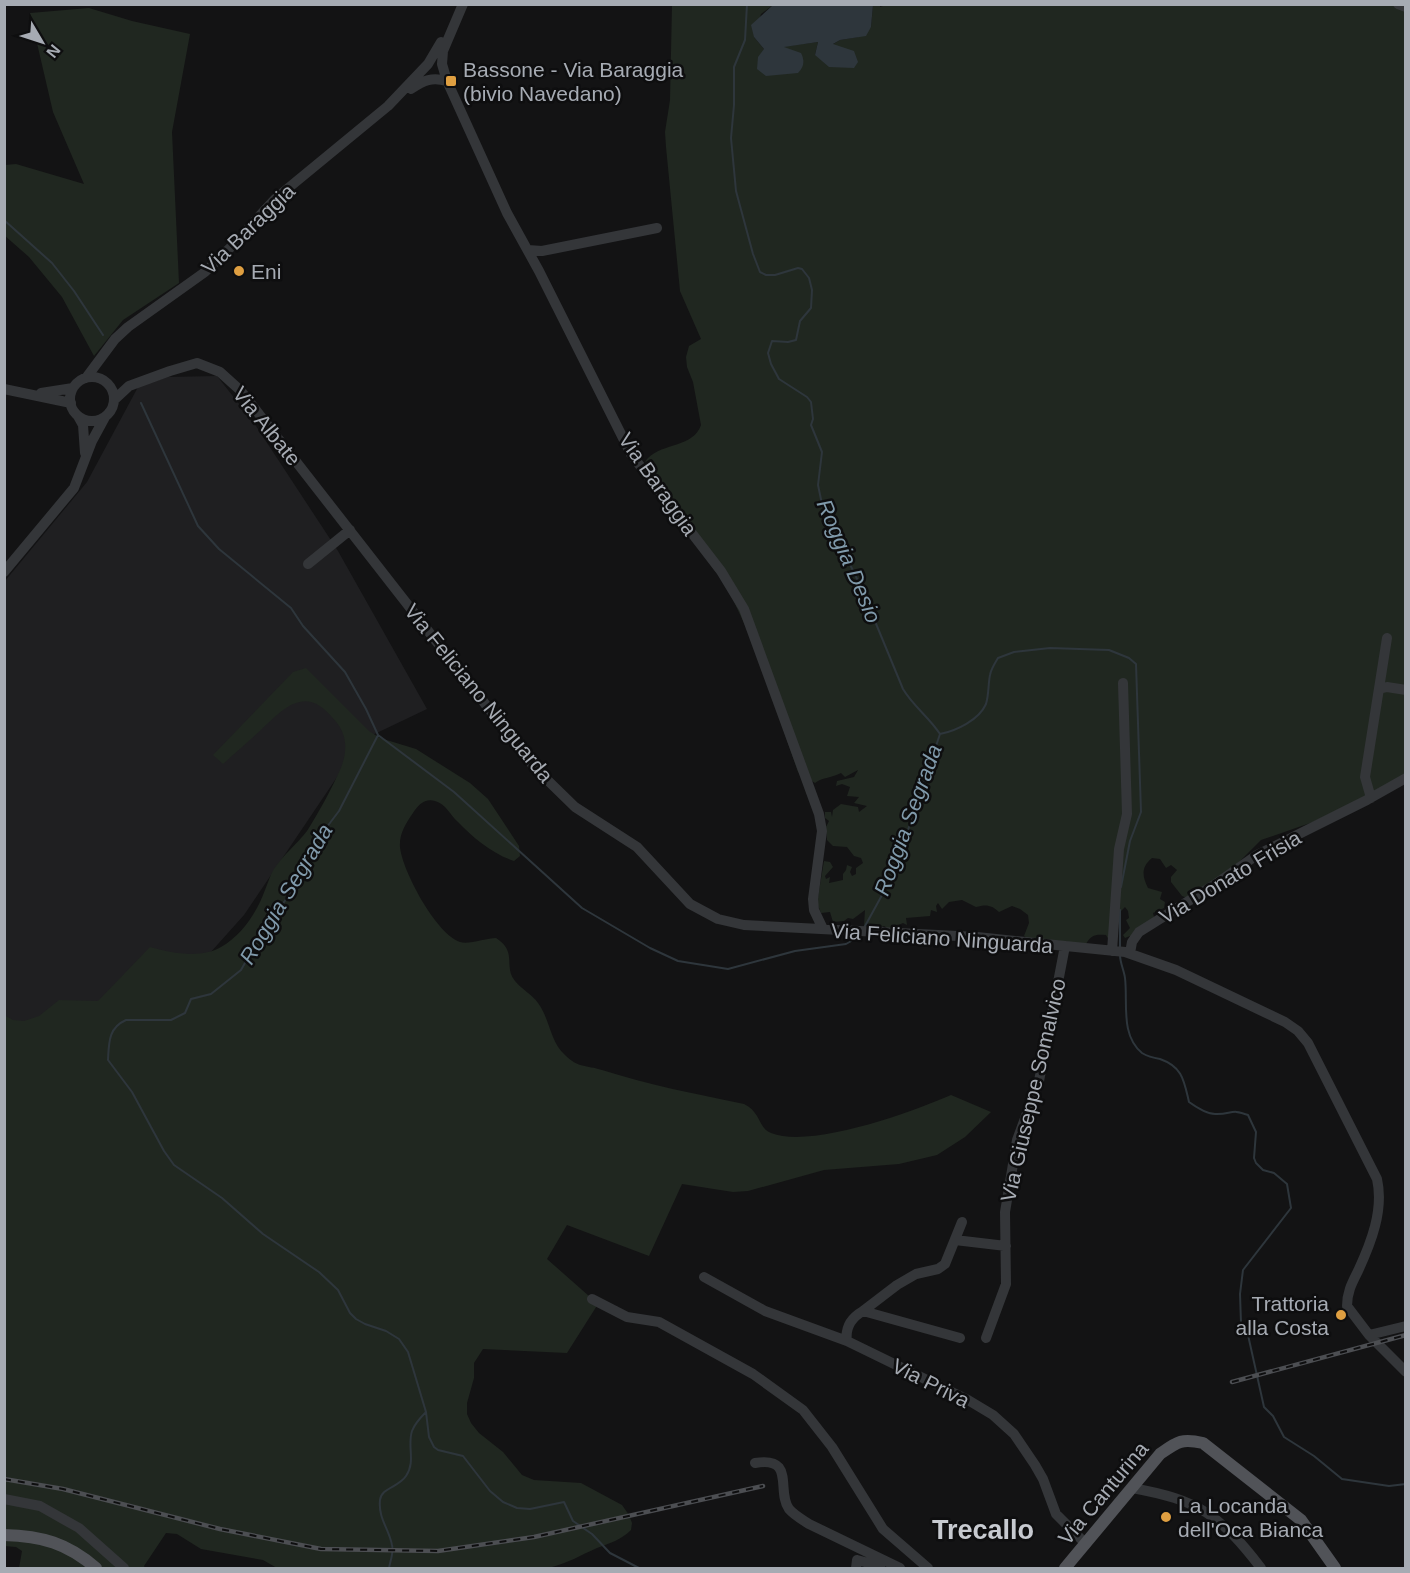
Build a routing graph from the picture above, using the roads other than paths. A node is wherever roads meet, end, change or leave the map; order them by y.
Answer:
1 (463, 4) edge
2 (1398, 4) edge
3 (1406, 7) edge
4 (457, 16) junction
5 (428, 64) junction
6 (447, 81) junction
7 (389, 104) junction
8 (657, 228) dead end
9 (528, 250) junction
10 (104, 354) junction
11 (86, 378) junction
12 (108, 384) junction
13 (129, 387) junction
14 (73, 388) junction
15 (4, 389) edge
16 (35, 394) junction
17 (114, 400) junction
18 (71, 403) junction
19 (77, 415) junction
20 (105, 417) junction
21 (85, 462) junction
22 (350, 530) junction
23 (308, 564) dead end
24 (4, 572) edge
25 (1387, 638) dead end
26 (1123, 683) dead end
27 (1379, 689) junction
28 (1406, 690) edge
29 (1406, 778) edge
30 (1371, 798) junction
31 (823, 929) junction
32 (1065, 946) junction
33 (1120, 952) junction
34 (962, 1222) dead end
35 (955, 1240) junction
36 (1006, 1246) junction
37 (704, 1277) dead end
38 (592, 1299) dead end
39 (863, 1311) junction
40 (1406, 1326) edge
41 (1369, 1335) junction
42 (960, 1338) dead end
43 (986, 1338) dead end
44 (847, 1341) junction
45 (1404, 1368) edge
46 (755, 1463) dead end
47 (1132, 1488) junction
48 (4, 1499) edge
49 (4, 1535) edge
50 (1086, 1544) junction
51 (96, 1569) edge
52 (124, 1569) edge
53 (856, 1569) edge
54 (880, 1569) edge
55 (900, 1569) edge
56 (928, 1569) edge
57 (1065, 1569) edge
58 (1261, 1569) edge
59 (1335, 1569) edge

1 - 4 street, Via Baraggia
2 - 3 street
4 - 5 street, Via Baraggia
4 - 6 street, Via Baraggia
5 - 6 street
5 - 7 street, Via Baraggia
6 - 7 street
6 - 9 street, Via Baraggia
7 - 10 street, Via Baraggia
8 - 9 street
9 - 31 street, Via Baraggia
10 - 11 street, Via Baraggia
10 - 12 street
11 - 12 street
11 - 14 street
12 - 13 street, Via Albate
12 - 17 street
13 - 17 street, Via Albate
13 - 22 street, Via Albate
14 - 16 street
14 - 18 street
15 - 16 street
16 - 18 street
17 - 20 street
18 - 19 street
19 - 20 street
19 - 21 street
20 - 21 street
21 - 24 street
22 - 23 street
22 - 31 street, Via Feliciano Ninguarda
25 - 27 street
26 - 33 street
27 - 28 street
27 - 30 street
29 - 30 street, Via Donato Frisia
30 - 33 street, Via Donato Frisia
31 - 32 street, Via Feliciano Ninguarda
32 - 33 street, Via Feliciano Ninguarda
32 - 36 street, Via Giuseppe Somalvico
33 - 41 street, Via Feliciano Ninguarda
34 - 35 street
35 - 36 street
35 - 39 street
36 - 43 street, Via Giuseppe Somalvico
37 - 44 street, Via Priva
38 - 56 street
39 - 42 street, Via Priva
39 - 44 street
40 - 41 street
41 - 45 street, Via Feliciano Ninguarda
44 - 50 street, Via Priva
46 - 55 street
47 - 50 main road, Via Canturina
47 - 58 street
47 - 59 main road, Via Canturina
48 - 52 street
49 - 51 main road
50 - 57 main road, Via Canturina
53 - 54 street

